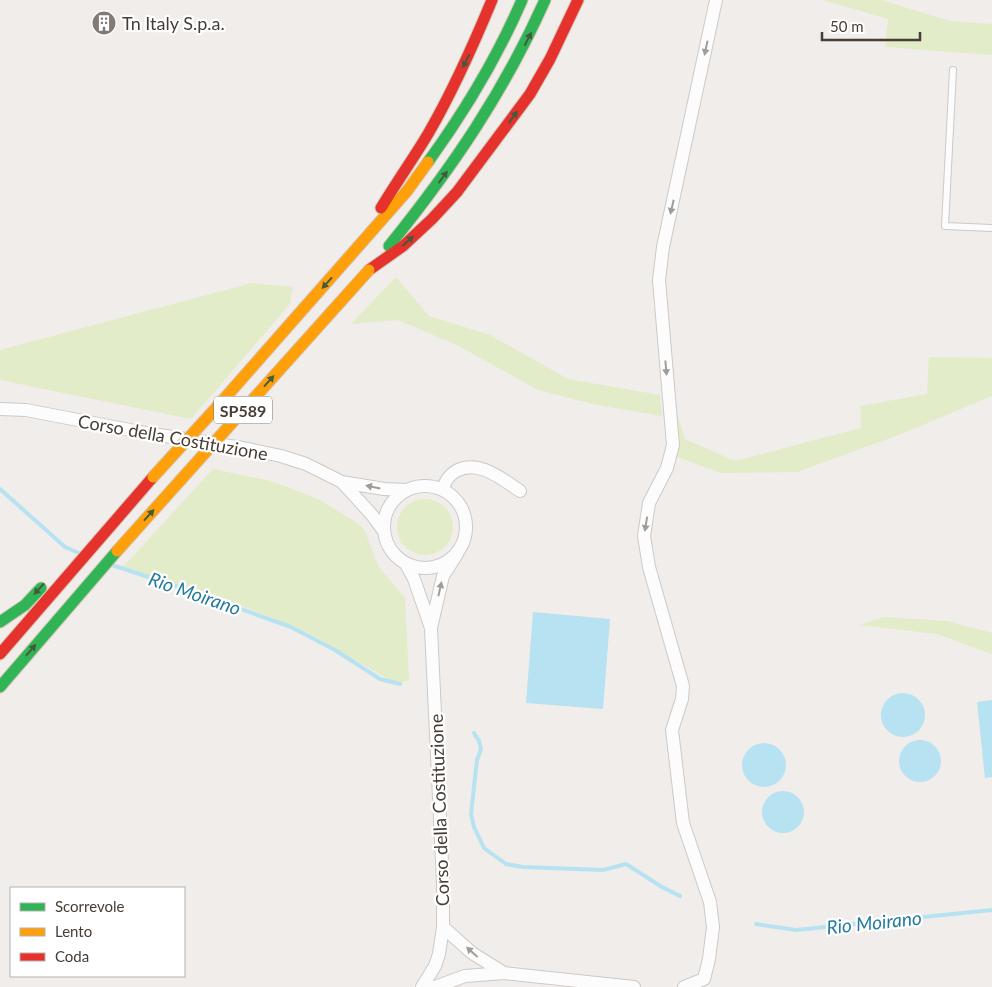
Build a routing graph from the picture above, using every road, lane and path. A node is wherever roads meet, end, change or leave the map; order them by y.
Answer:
1 (492, 0) edge
2 (522, 0) edge
3 (546, 0) edge
4 (578, 0) edge
5 (716, 0) edge
6 (953, 70) dead end
7 (992, 228) edge
8 (360, 246) junction
9 (369, 270) junction
10 (0, 402) edge
11 (0, 409) edge
12 (26, 410) junction
13 (0, 413) edge
14 (342, 482) junction
15 (442, 489) junction
16 (406, 490) junction
17 (520, 491) dead end
18 (384, 530) junction
19 (457, 554) junction
20 (78, 563) junction
21 (406, 564) junction
22 (0, 622) edge
23 (431, 628) junction
24 (0, 654) edge
25 (0, 687) edge
26 (443, 927) junction
27 (504, 973) junction
28 (422, 987) edge
29 (436, 987) edge
30 (634, 987) edge
31 (684, 987) edge

1 -> 8 main road
2 - 8 main road, SP589
9 -> 3 main road, SP589
9 -> 4 main road
5 -> 31 street
6 - 7 lane
8 -> 20 main road, SP589, bridge
25 -> 9 main road, SP589, bridge
10 - 12 street
11 - 12 street, Corso della Costituzione
12 - 13 street
12 - 14 street, Corso della Costituzione
16 -> 14 street
14 - 18 street
15 - 16 street
15 - 17 street
15 - 19 street
16 - 18 street
18 - 21 street
19 - 21 street
23 -> 19 street
20 -> 22 main road
20 - 24 main road, SP589
21 - 23 street
23 - 26 street, Corso della Costituzione
27 -> 26 street
26 - 28 street, Corso della Costituzione
27 - 29 street
27 - 30 street

